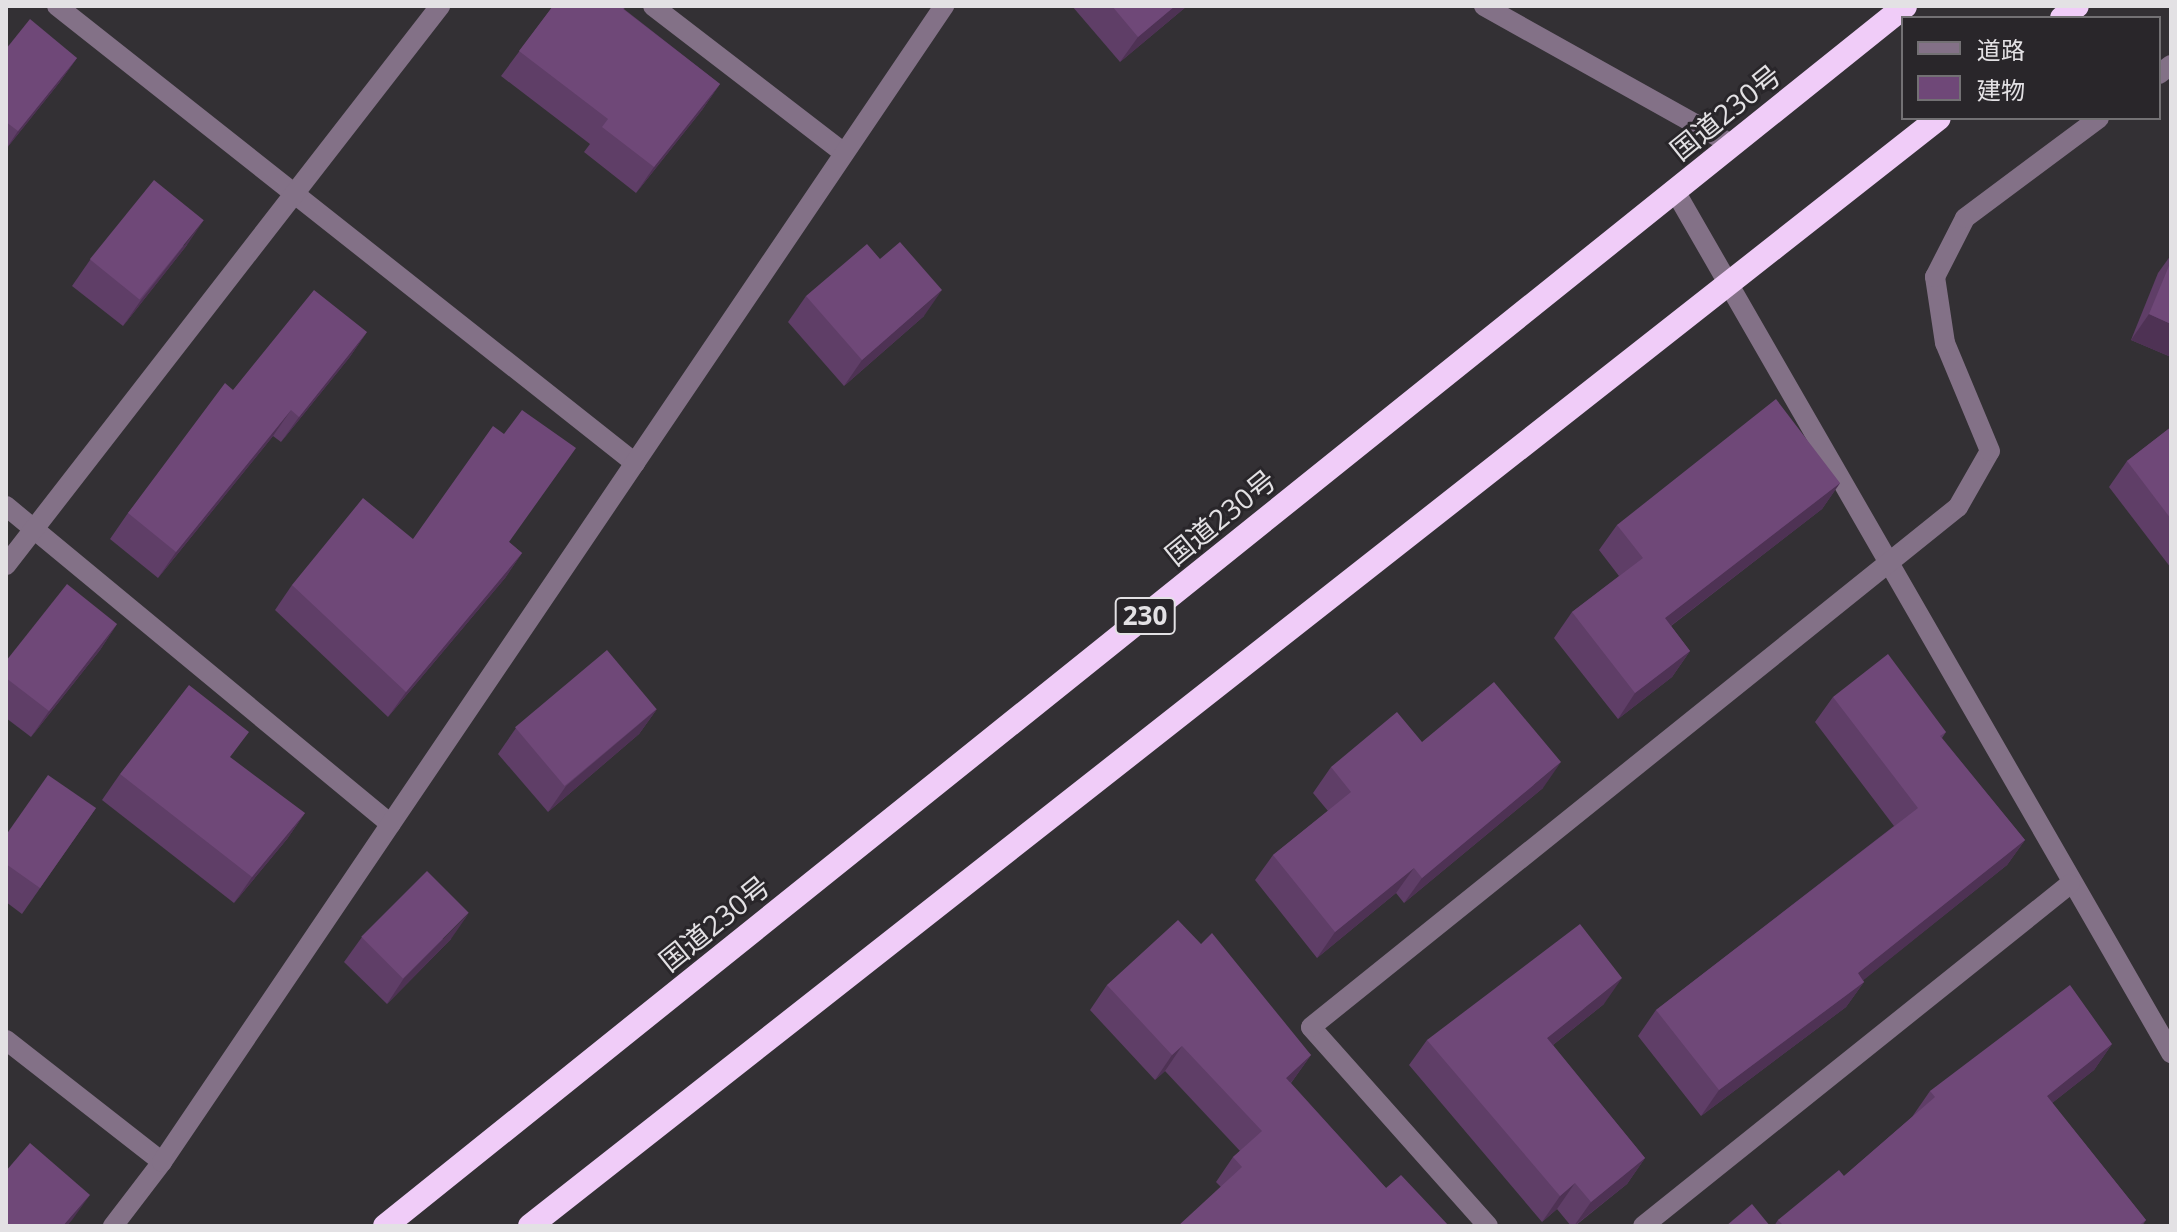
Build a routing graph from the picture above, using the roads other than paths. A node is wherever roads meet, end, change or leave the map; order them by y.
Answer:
1 (57, 6) edge
2 (440, 6) edge
3 (653, 6) edge
4 (944, 6) edge
5 (1484, 6) edge
6 (1905, 6) edge
7 (1937, 120) edge
8 (2096, 120) edge
9 (1733, 145) junction
10 (844, 153) junction
11 (1675, 191) junction
12 (292, 197) junction
13 (1733, 286) junction
14 (635, 463) junction
15 (6, 506) edge
16 (34, 528) junction
17 (1888, 558) junction
18 (6, 565) edge
19 (390, 824) junction
20 (2070, 884) junction
21 (6, 1040) edge
22 (2171, 1053) edge
23 (162, 1162) junction
24 (113, 1226) edge
25 (385, 1226) edge
26 (530, 1226) edge
27 (1488, 1226) edge
28 (1643, 1226) edge

1 - 12 street
2 - 12 street
3 - 10 street
4 - 10 street
5 - 9 street
6 - 9 highway, 国道230号 / 230
7 - 13 highway
8 - 17 street
9 - 11 highway, 国道230号 / 230
10 - 14 street
11 - 13 street
11 - 25 highway, 国道230号 / 230
12 - 14 street
12 - 16 street
13 - 17 street
13 - 26 highway
14 - 19 street
15 - 16 street
16 - 18 street
16 - 19 street
17 - 20 street
17 - 27 street
19 - 23 street
20 - 22 street
20 - 28 street
21 - 23 street
23 - 24 street

